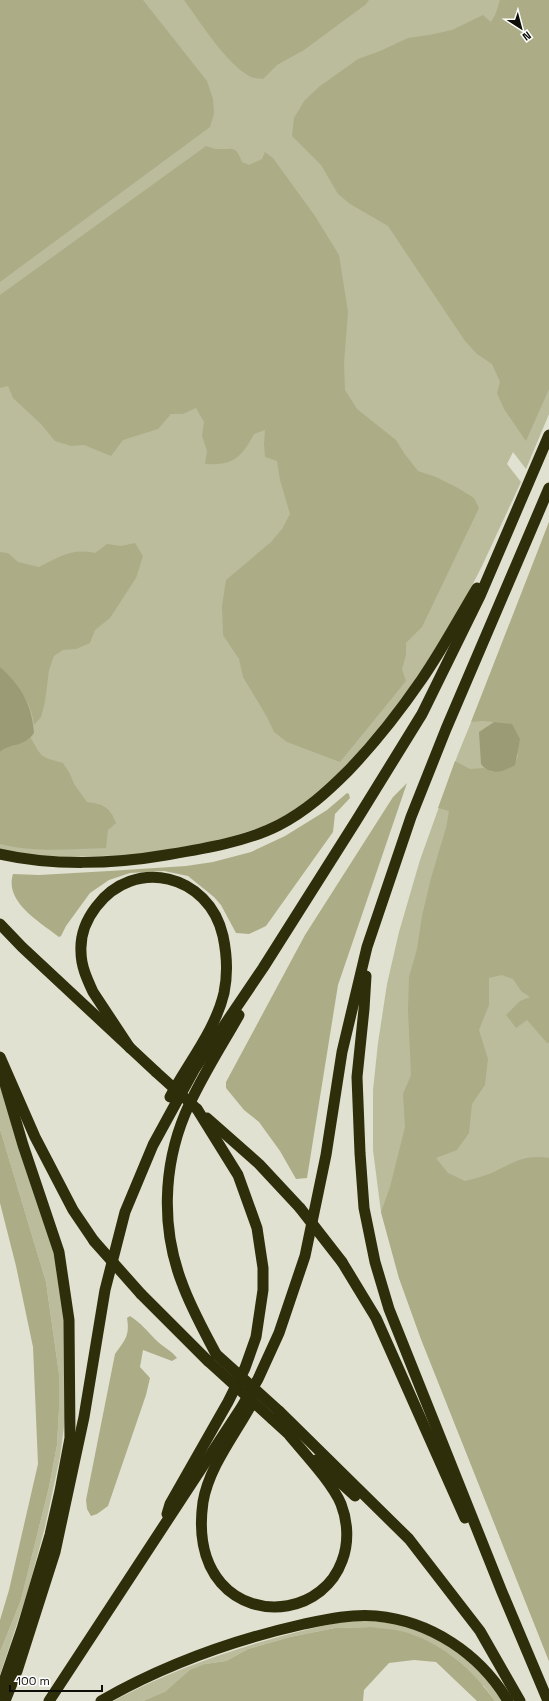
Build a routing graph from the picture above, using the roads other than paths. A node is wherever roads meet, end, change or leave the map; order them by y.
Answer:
1 (549, 435) edge
2 (549, 488) edge
3 (500, 548) junction
4 (0, 854) edge
5 (0, 924) edge
6 (367, 947) junction
7 (263, 968) junction
8 (130, 1048) junction
9 (0, 1057) edge
10 (0, 1067) edge
11 (217, 1132) junction
12 (153, 1145) junction
13 (279, 1333) junction
14 (212, 1358) junction
15 (275, 1415) junction
16 (290, 1436) junction
17 (161, 1531) junction
18 (445, 1586) junction
19 (502, 1592) junction
20 (0, 1693) edge
21 (5, 1701) edge
22 (49, 1701) edge
23 (101, 1701) edge
24 (508, 1701) edge
25 (520, 1701) edge
26 (548, 1701) edge

1 - 3 highway
2 - 6 highway
3 - 4 highway
3 - 7 highway
5 - 8 highway
6 - 13 highway
6 - 19 highway
7 - 12 highway
7 - 14 highway
8 - 11 highway, bridge
8 - 12 highway
9 - 14 highway, bridge
10 - 20 highway
11 - 17 highway
11 - 19 highway, bridge
12 - 21 highway
13 - 16 highway
13 - 17 highway
14 - 15 highway, bridge
15 - 16 highway
15 - 18 highway
16 - 18 highway
17 - 22 highway
18 - 25 highway
19 - 26 highway
23 - 24 highway

